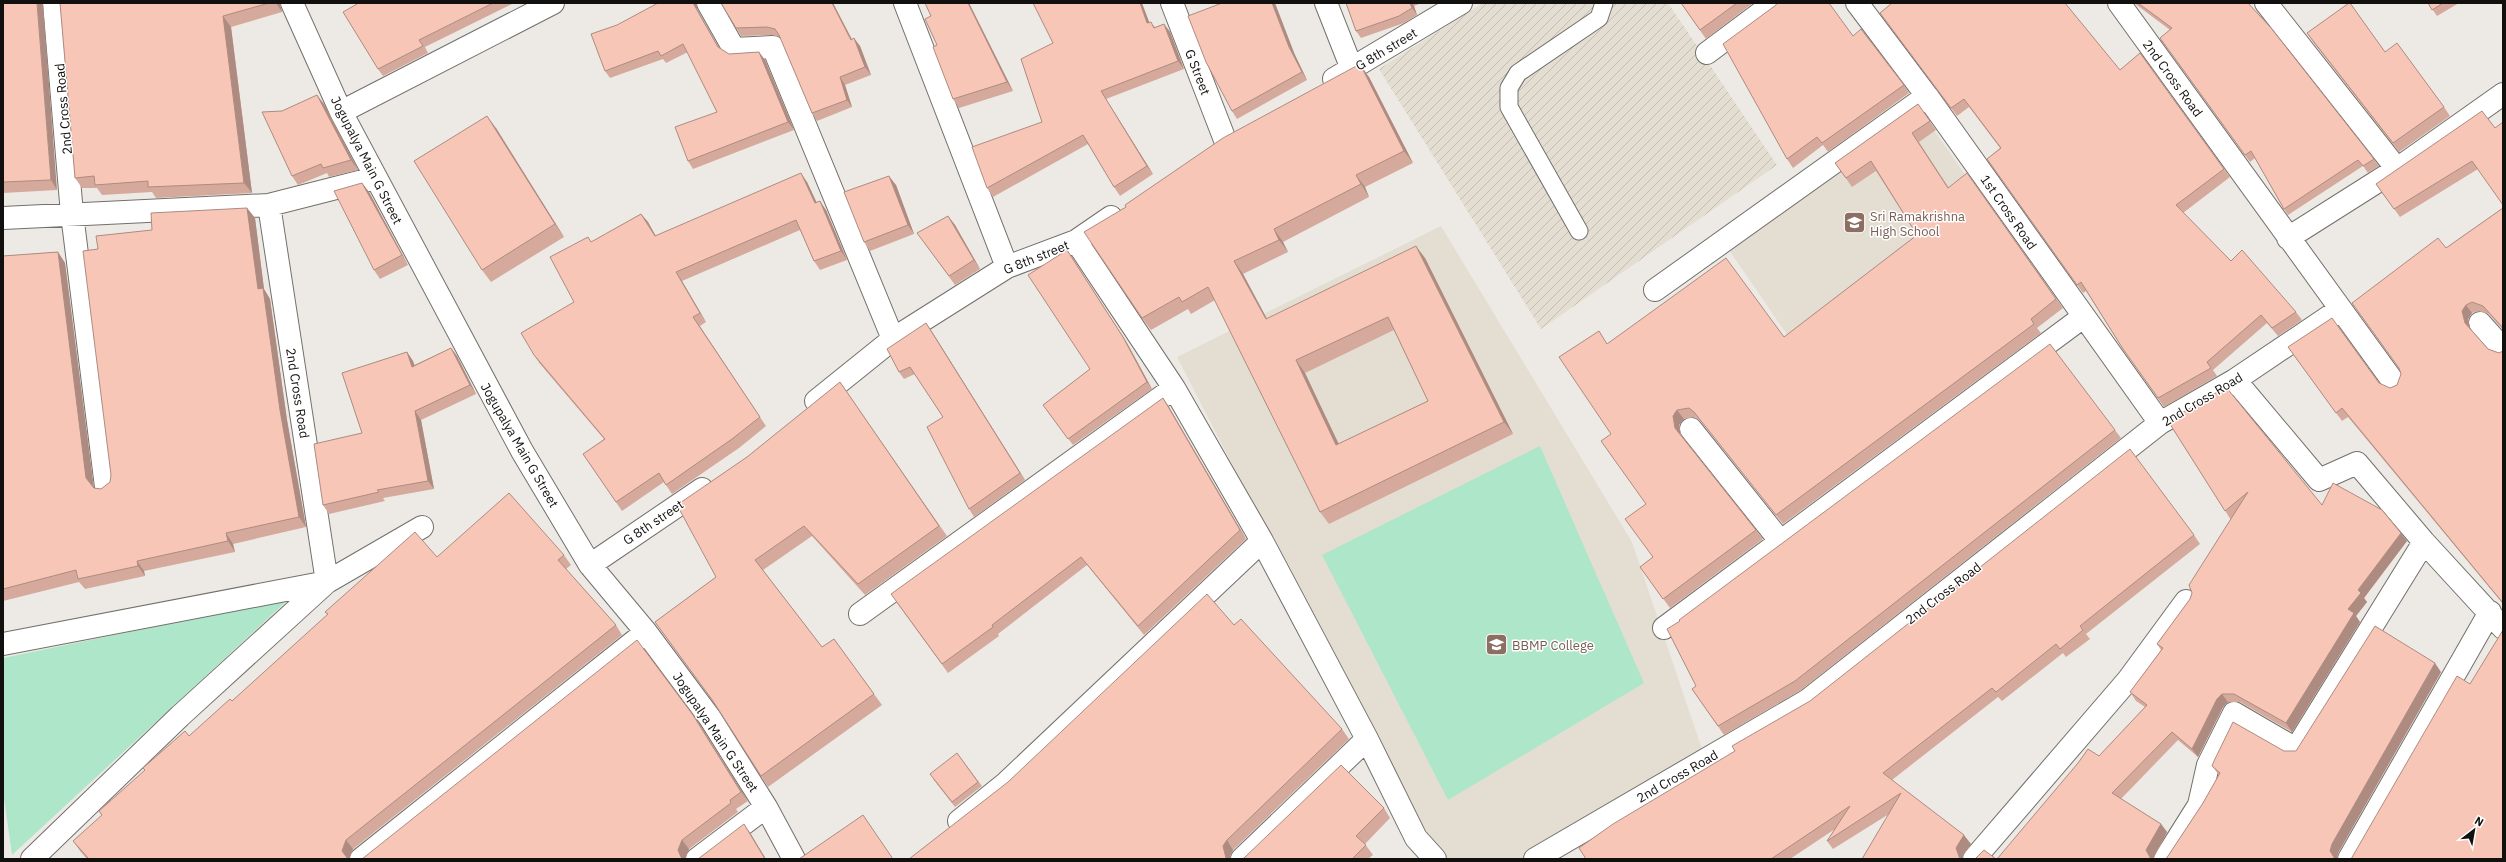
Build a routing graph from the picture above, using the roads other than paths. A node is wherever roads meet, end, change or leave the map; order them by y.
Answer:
1 (54, 3) edge
2 (292, 3) edge
3 (552, 3) edge
4 (708, 3) edge
5 (905, 3) edge
6 (1172, 3) edge
7 (1326, 3) edge
8 (1461, 3) edge
9 (1604, 3) edge
10 (1774, 3) edge
11 (1856, 3) edge
12 (2119, 3) edge
13 (2266, 3) edge
14 (1707, 53) dead end
15 (1352, 69) junction
16 (1319, 88) edge
17 (2503, 94) edge
18 (1927, 96) junction
19 (341, 112) junction
20 (1245, 129) edge
21 (1225, 140) junction
22 (1206, 153) edge
23 (2397, 169) junction
24 (375, 178) junction
25 (269, 205) junction
26 (1128, 206) edge
27 (72, 214) junction
28 (3, 218) edge
29 (1579, 230) dead end
30 (2288, 238) junction
31 (1076, 241) junction
32 (1007, 267) junction
33 (1655, 290) dead end
34 (2339, 310) junction
35 (2083, 317) junction
36 (2480, 323) edge
37 (893, 339) junction
38 (2503, 349) edge
39 (2234, 380) junction
40 (2395, 384) edge
41 (1174, 388) junction
42 (801, 413) edge
43 (2160, 423) junction
44 (1690, 429) dead end
45 (720, 476) edge
46 (106, 488) edge
47 (422, 526) dead end
48 (1262, 541) junction
49 (1781, 542) junction
50 (2424, 542) junction
51 (590, 565) junction
52 (327, 582) junction
53 (2186, 601) dead end
54 (860, 614) dead end
55 (2496, 620) edge
56 (1664, 628) dead end
57 (646, 632) junction
58 (3, 644) edge
59 (1367, 739) junction
60 (766, 807) junction
61 (940, 835) edge
62 (32, 859) edge
63 (362, 859) edge
64 (697, 859) edge
65 (794, 859) edge
66 (1242, 859) edge
67 (1435, 859) edge
68 (1536, 859) edge
69 (1974, 859) edge
70 (2165, 859) edge
71 (2349, 859) edge

1 - 27 street, 2nd Cross Road
2 - 19 street, Jogupalya Main G Street
3 - 19 street
4 - 37 street
5 - 32 street
6 - 21 street, G Street
7 - 15 street
8 - 15 street, G 8th street
9 - 29 lane
10 - 14 street
11 - 18 street, 1st Cross Road
12 - 30 street, 2nd Cross Road
13 - 23 street
15 - 16 street, G 8th street
17 - 23 street
18 - 33 street
18 - 35 street, 1st Cross Road
19 - 24 street, Jogupalya Main G Street
20 - 21 street
21 - 22 street
23 - 30 street
24 - 25 street
24 - 51 street, Jogupalya Main G Street
25 - 27 street
25 - 52 street, 2nd Cross Road
26 - 31 street, G 8th street
27 - 28 street
27 - 46 street, 2nd Cross Road
30 - 34 street, 2nd Cross Road
31 - 32 street, G 8th street
31 - 41 street
32 - 37 street, G 8th street
34 - 39 street, 2nd Cross Road
34 - 40 street, 2nd Cross Road
35 - 43 street, 1st Cross Road
35 - 49 street
36 - 38 street
37 - 42 street, G 8th street
39 - 43 street, 2nd Cross Road
39 - 50 street
41 - 48 street
41 - 54 street
43 - 68 street, 2nd Cross Road
44 - 49 street
45 - 51 street, G 8th street
47 - 52 street
48 - 59 street
48 - 61 street
49 - 56 street
50 - 55 street
50 - 70 street
51 - 57 street, Jogupalya Main G Street
52 - 58 street
52 - 62 street
53 - 69 street
55 - 71 street
57 - 60 street, Jogupalya Main G Street
57 - 63 street
59 - 66 street
59 - 67 street
60 - 64 street
60 - 65 street, Jogupalya Main G Street

